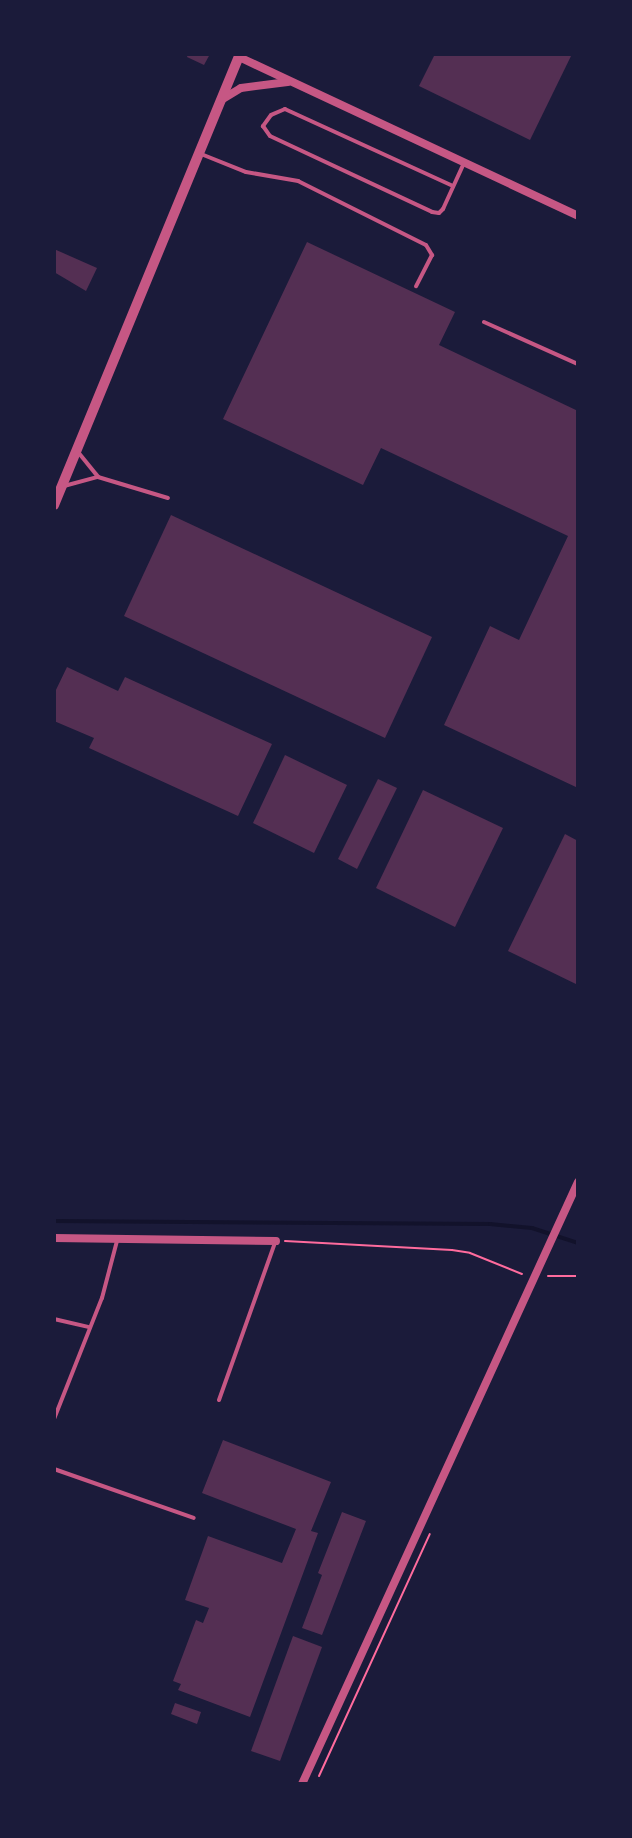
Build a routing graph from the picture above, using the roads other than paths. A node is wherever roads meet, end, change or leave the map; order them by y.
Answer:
1 (240, 55) edge
2 (293, 82) junction
3 (221, 100) junction
4 (199, 154) junction
5 (464, 163) junction
6 (453, 186) junction
7 (578, 216) edge
8 (416, 286) dead end
9 (484, 322) dead end
10 (578, 364) edge
11 (76, 450) junction
12 (98, 477) junction
13 (62, 486) junction
14 (168, 498) dead end
15 (54, 505) edge
16 (578, 1182) edge
17 (118, 1236) junction
18 (54, 1238) edge
19 (276, 1241) joint
20 (54, 1319) edge
21 (88, 1327) junction
22 (219, 1400) dead end
23 (54, 1419) edge
24 (54, 1469) edge
25 (194, 1518) dead end
26 (302, 1784) edge

1 - 2 street
1 - 3 street
2 - 3 street
2 - 5 street
3 - 4 street
4 - 8 lane
4 - 11 street
5 - 6 lane
5 - 7 street
6 - 6 lane
9 - 10 lane
11 - 12 lane
11 - 13 street
12 - 13 lane
12 - 14 lane
13 - 15 street
16 - 26 street
17 - 18 street
17 - 19 street
17 - 21 lane
19 - 22 lane
20 - 21 lane
21 - 23 lane
24 - 25 lane

